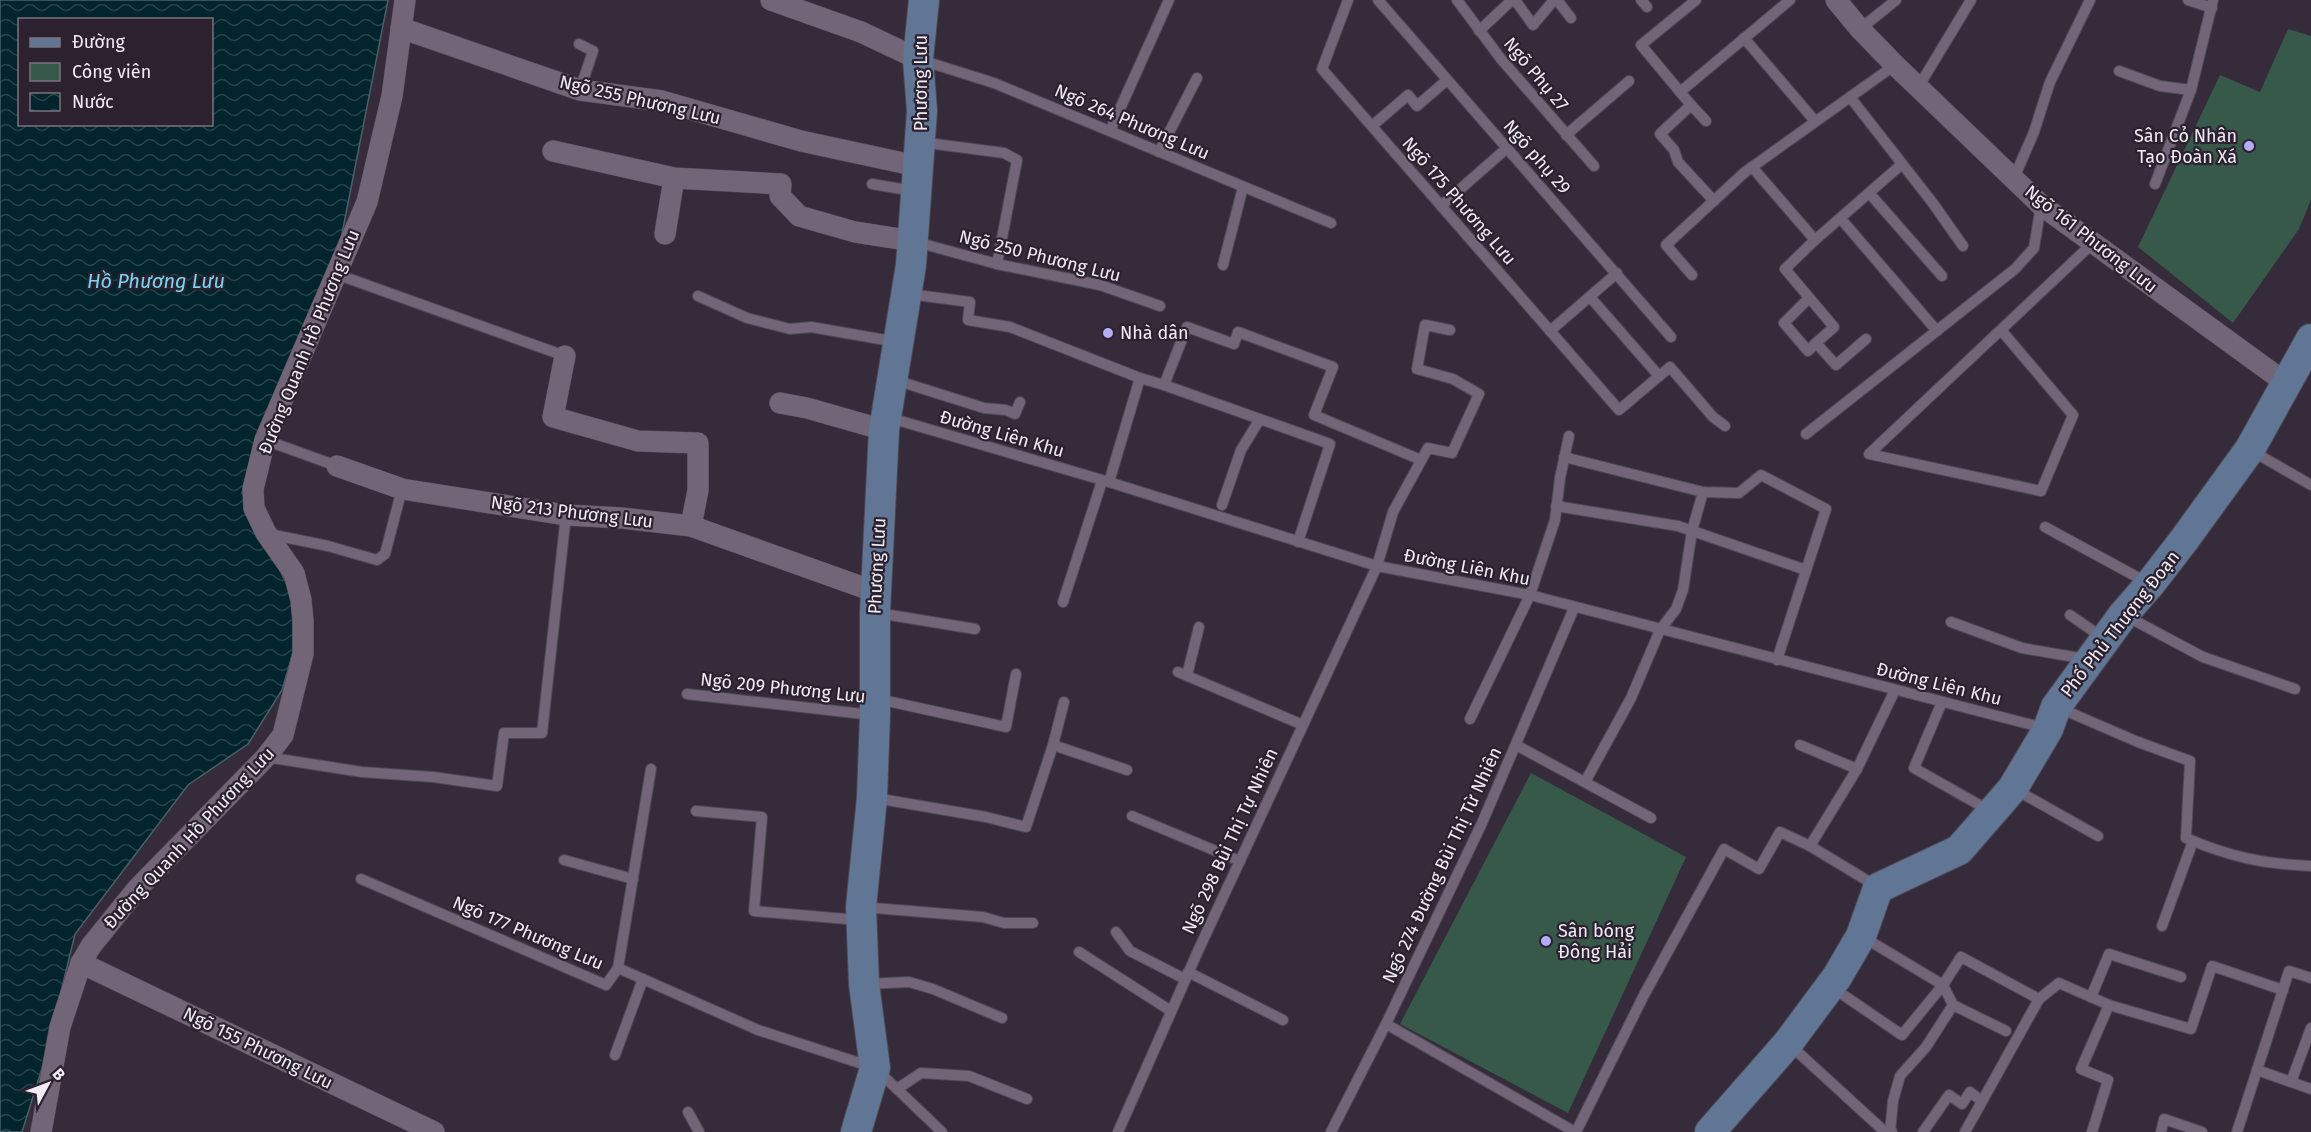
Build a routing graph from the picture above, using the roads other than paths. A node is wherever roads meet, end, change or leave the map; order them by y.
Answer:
1 (405, 0) edge
2 (771, 0) edge
3 (924, 0) edge
4 (1169, 0) edge
5 (1348, 0) edge
6 (1378, 0) edge
7 (1456, 0) edge
8 (1514, 0) edge
9 (1556, 0) edge
10 (1696, 0) edge
11 (1790, 0) edge
12 (1836, 0) edge
13 (1896, 0) edge
14 (1971, 0) edge
15 (2090, 0) edge
16 (2188, 0) edge
17 (2212, 4) edge
18 (1572, 18) dead end
19 (401, 28) junction
20 (1860, 29) junction
21 (1479, 30) junction
22 (1744, 38) junction
23 (579, 44) dead end
24 (918, 59) junction
25 (1895, 65) junction
26 (2119, 71) dead end
27 (1197, 78) dead end
28 (1448, 80) junction
29 (1629, 81) dead end
30 (1918, 86) junction
31 (580, 90) junction
32 (2191, 90) junction
33 (1680, 92) junction
34 (1850, 97) junction
35 (1691, 105) junction
36 (1815, 121) junction
37 (1706, 122) dead end
38 (1372, 126) junction
39 (1110, 131) junction
40 (1566, 135) junction
41 (1508, 148) junction
42 (553, 151) dead end
43 (1160, 152) junction
44 (1902, 164) junction
45 (918, 166) junction
46 (1594, 166) dead end
47 (1752, 167) junction
48 (674, 178) junction
49 (2014, 178) junction
50 (872, 184) dead end
51 (2155, 184) dead end
52 (1243, 187) junction
53 (1869, 194) junction
54 (1714, 201) junction
55 (2041, 205) junction
56 (1441, 206) junction
57 (1841, 219) junction
58 (1331, 223) dead end
59 (664, 234) dead end
60 (1815, 240) junction
61 (913, 242) junction
62 (2093, 243) junction
63 (1963, 246) dead end
64 (997, 264) junction
65 (1223, 265) dead end
66 (1617, 273) junction
67 (336, 274) junction
68 (1692, 275) dead end
69 (1942, 276) dead end
70 (906, 294) junction
71 (698, 296) dead end
72 (1590, 297) junction
73 (1809, 298) junction
74 (1160, 306) dead end
75 (1450, 330) dead end
76 (2001, 330) junction
77 (1550, 331) junction
78 (1937, 331) junction
79 (1671, 337) dead end
80 (1866, 339) dead end
81 (2311, 339) edge
82 (898, 342) junction
83 (1816, 343) junction
84 (565, 356) joint
85 (1659, 376) junction
86 (1140, 378) junction
87 (892, 379) junction
88 (2286, 383) junction
89 (1164, 385) junction
90 (1020, 402) dead end
91 (780, 403) dead end
92 (1260, 419) junction
93 (885, 424) junction
94 (1725, 426) dead end
95 (1806, 435) dead end
96 (1569, 436) dead end
97 (265, 440) junction
98 (2250, 449) junction
99 (1564, 457) junction
100 (1421, 460) junction
101 (337, 466) joint
102 (1106, 481) junction
103 (2311, 485) edge
104 (402, 489) junction
105 (1703, 492) junction
106 (1222, 505) dead end
107 (1556, 506) junction
108 (566, 515) junction
109 (691, 526) junction
110 (2045, 527) dead end
111 (1692, 531) junction
112 (266, 533) junction
113 (1298, 542) junction
114 (1377, 566) junction
115 (1806, 570) junction
116 (2150, 584) junction
117 (1530, 595) junction
118 (875, 602) junction
119 (1062, 602) dead end
120 (1574, 608) junction
121 (2070, 615) dead end
122 (2123, 615) junction
123 (1951, 622) dead end
124 (1199, 627) dead end
125 (975, 629) dead end
126 (1660, 630) junction
127 (2099, 650) junction
128 (1778, 660) junction
129 (1016, 674) dead end
130 (2295, 689) dead end
131 (1895, 690) junction
132 (687, 694) dead end
133 (1064, 702) dead end
134 (1942, 702) junction
135 (875, 707) junction
136 (2052, 718) junction
137 (1470, 719) dead end
138 (1303, 725) junction
139 (1053, 745) junction
140 (1516, 745) junction
141 (1800, 745) dead end
142 (266, 757) junction
143 (651, 769) dead end
144 (1857, 769) junction
145 (1127, 770) dead end
146 (1585, 782) junction
147 (2013, 788) junction
148 (872, 798) junction
149 (696, 811) dead end
150 (1992, 812) junction
151 (1132, 816) dead end
152 (1651, 818) dead end
153 (2098, 836) dead end
154 (2193, 841) junction
155 (1810, 846) junction
156 (564, 860) dead end
157 (1240, 861) junction
158 (2311, 866) edge
159 (362, 879) dead end
160 (633, 879) junction
161 (1878, 888) junction
162 (861, 914) junction
163 (1033, 923) dead end
164 (2162, 926) dead end
165 (1116, 932) dead end
166 (1861, 936) junction
167 (1079, 952) dead end
168 (81, 963) junction
169 (618, 968) junction
170 (1187, 976) junction
171 (2181, 978) dead end
172 (2311, 978) edge
173 (643, 979) junction
174 (864, 984) junction
175 (1943, 985) junction
176 (1829, 986) junction
177 (2283, 990) junction
178 (2091, 997) junction
179 (2039, 999) junction
180 (1953, 1005) junction
181 (2109, 1005) junction
182 (1171, 1011) junction
183 (1002, 1018) dead end
184 (1283, 1020) dead end
185 (1386, 1024) junction
186 (2311, 1028) edge
187 (2006, 1031) dead end
188 (1788, 1042) junction
189 (615, 1054) dead end
190 (875, 1068) junction
191 (2258, 1070) junction
192 (2291, 1082) junction
193 (897, 1089) junction
194 (2311, 1089) edge
195 (1026, 1099) dead end
196 (1982, 1101) junction
197 (688, 1112) dead end
198 (1336, 1130) edge
199 (41, 1132) edge
200 (434, 1132) edge
201 (699, 1132) edge
202 (856, 1132) edge
203 (942, 1132) edge
204 (1118, 1132) edge
205 (1575, 1132) edge
206 (1710, 1132) edge
207 (1891, 1132) edge
208 (1923, 1132) edge
209 (1965, 1132) edge
210 (2092, 1132) edge
211 (2161, 1132) edge
212 (2202, 1132) edge
213 (2237, 1132) edge

1 - 19 street, Đường Quanh Hồ Phương Lưu
2 - 24 street
3 - 24 street, Phương Lưu
4 - 39 lane
5 - 38 lane, Ngõ 175 Phương Lưu
6 - 28 lane, Ngõ phụ 29
7 - 21 lane, Ngõ Phụ 27
8 - 9 lane
8 - 21 lane
9 - 18 lane
10 - 33 lane
11 - 22 lane
12 - 20 street, Ngõ 161 Phương Lưu
13 - 20 lane
14 - 30 lane
15 - 49 lane
16 - 17 lane
17 - 32 lane
19 - 31 street, Ngõ 255 Phương Lưu
19 - 67 street, Đường Quanh Hồ Phương Lưu
20 - 25 street, Ngõ 161 Phương Lưu
21 - 40 lane, Ngõ Phụ 27
22 - 33 lane
22 - 36 lane
23 - 31 lane
24 - 39 lane, Ngõ 264 Phương Lưu
24 - 45 street, Phương Lưu
25 - 30 street, Ngõ 161 Phương Lưu
25 - 34 lane
26 - 32 lane
27 - 43 lane
28 - 38 lane
28 - 41 lane, Ngõ phụ 29
29 - 40 lane
30 - 49 street, Ngõ 161 Phương Lưu
31 - 45 street, Ngõ 255 Phương Lưu
32 - 51 lane
33 - 35 lane
34 - 36 lane
34 - 44 lane
35 - 37 lane
35 - 54 lane
36 - 47 lane
38 - 56 lane, Ngõ 175 Phương Lưu
39 - 43 lane, Ngõ 264 Phương Lưu
40 - 46 lane, Ngõ Phụ 27
41 - 56 lane
41 - 66 lane, Ngõ phụ 29
42 - 48 street
43 - 52 lane, Ngõ 264 Phương Lưu
44 - 53 lane
44 - 63 lane
45 - 50 lane
45 - 61 street, Phương Lưu
45 - 64 lane
47 - 54 lane
47 - 60 lane
48 - 59 street
48 - 61 street
49 - 55 street, Ngõ 161 Phương Lưu
52 - 58 lane, Ngõ 264 Phương Lưu
52 - 65 lane
53 - 57 lane
53 - 69 lane
54 - 68 lane
55 - 62 street, Ngõ 161 Phương Lưu
55 - 78 lane
56 - 77 lane, Ngõ 175 Phương Lưu
57 - 60 lane
57 - 78 lane
60 - 73 lane
61 - 64 lane, Ngõ 250 Phương Lưu
61 - 70 street, Phương Lưu
62 - 76 lane
62 - 88 street, Ngõ 161 Phương Lưu
64 - 74 lane, Ngõ 250 Phương Lưu
66 - 72 lane
66 - 79 lane, Ngõ phụ 29
67 - 84 lane
67 - 97 street, Đường Quanh Hồ Phương Lưu
70 - 82 street, Phương Lưu
70 - 86 lane
71 - 82 lane
72 - 77 lane
72 - 85 lane
73 - 83 lane
73 - 83 lane
75 - 100 lane
76 - 76 lane
77 - 85 lane, Ngõ 175 Phương Lưu
78 - 95 lane
80 - 83 lane
81 - 88 street, Phố Phủ Thượng Đoạn
82 - 87 street, Phương Lưu
84 - 109 street
85 - 94 lane
86 - 89 lane
86 - 102 lane
87 - 90 lane
87 - 93 street, Phương Lưu
88 - 98 street, Phố Phủ Thượng Đoạn
89 - 92 lane
89 - 100 lane
91 - 93 street
92 - 106 lane
92 - 113 lane
93 - 102 lane, Đường Liên Khu
93 - 118 street, Phương Lưu
96 - 99 lane
97 - 101 lane, Ngõ 213 Phương Lưu
97 - 112 street, Đường Quanh Hồ Phương Lưu
98 - 103 lane
98 - 116 street, Phố Phủ Thượng Đoạn
99 - 105 lane
99 - 107 lane
100 - 114 lane, Ngõ 298 Bùi Thị Tự Nhiên
101 - 104 street, Ngõ 213 Phương Lưu
102 - 113 lane, Đường Liên Khu
102 - 119 lane
104 - 108 street, Ngõ 213 Phương Lưu
104 - 112 lane
105 - 111 lane
105 - 115 lane
107 - 111 lane
107 - 117 lane
108 - 109 street, Ngõ 213 Phương Lưu
108 - 142 lane
109 - 118 street, Ngõ 213 Phương Lưu
110 - 116 lane
111 - 115 lane
111 - 126 lane
112 - 142 street, Đường Quanh Hồ Phương Lưu
113 - 114 lane, Đường Liên Khu
114 - 117 lane, Đường Liên Khu
114 - 138 lane, Ngõ 298 Bùi Thị Tự Nhiên
115 - 128 lane
116 - 122 street, Phố Phủ Thượng Đoạn
117 - 120 lane, Đường Liên Khu
117 - 137 lane
118 - 125 lane
118 - 135 street, Phương Lưu
120 - 126 lane, Đường Liên Khu
120 - 140 lane, Ngõ 274 Đường Bùi Thị Từ Nhiên
121 - 127 lane
122 - 127 street, Phố Phủ Thượng Đoạn
122 - 130 lane
123 - 127 lane
124 - 138 lane
126 - 128 lane, Đường Liên Khu
126 - 146 lane
127 - 136 street, Phố Phủ Thượng Đoạn
128 - 131 lane, Đường Liên Khu
129 - 135 lane, Ngõ 209 Phương Lưu
131 - 134 lane, Đường Liên Khu
131 - 144 lane
132 - 135 lane, Ngõ 209 Phương Lưu
133 - 139 lane
134 - 136 lane, Đường Liên Khu
134 - 150 lane
135 - 148 street, Phương Lưu
136 - 147 street, Phố Phủ Thượng Đoạn
136 - 154 lane, Đường Liên Khu
138 - 157 lane, Ngõ 298 Bùi Thị Tự Nhiên
139 - 145 lane
139 - 148 lane
140 - 146 lane
140 - 185 lane, Ngõ 274 Đường Bùi Thị Từ Nhiên
141 - 144 lane
142 - 168 street, Đường Quanh Hồ Phương Lưu
143 - 160 lane
144 - 155 lane
146 - 152 lane
147 - 150 street, Phố Phủ Thượng Đoạn
147 - 153 lane
148 - 162 street, Phương Lưu
149 - 162 lane
150 - 161 street, Phố Phủ Thượng Đoạn
151 - 157 lane
154 - 158 lane
154 - 164 lane
155 - 161 lane
155 - 205 lane
156 - 160 lane
157 - 170 lane, Ngõ 298 Bùi Thị Tự Nhiên
159 - 169 lane, Ngõ 177 Phương Lưu
160 - 169 lane
161 - 166 street
162 - 163 lane
162 - 174 street, Phương Lưu
165 - 170 lane
166 - 175 lane
166 - 176 street
167 - 182 lane
168 - 199 street, Đường Quanh Hồ Phương Lưu
168 - 200 street, Ngõ 155 Phương Lưu
169 - 173 lane, Ngõ 177 Phương Lưu
170 - 182 lane, Ngõ 298 Bùi Thị Tự Nhiên
170 - 184 lane
171 - 178 lane
172 - 177 lane
173 - 189 lane
173 - 190 lane, Ngõ 177 Phương Lưu
174 - 183 lane
174 - 190 street, Phương Lưu
175 - 176 lane
175 - 179 lane
175 - 180 lane
176 - 188 street
177 - 181 lane
177 - 191 lane
178 - 179 lane
178 - 181 lane
179 - 196 lane
180 - 187 lane
180 - 207 lane
181 - 210 lane
182 - 204 lane, Ngõ 298 Bùi Thị Tự Nhiên
185 - 198 lane, Ngõ 274 Đường Bùi Thị Từ Nhiên
185 - 205 lane
186 - 192 lane
188 - 206 street
188 - 207 lane
190 - 193 lane
190 - 202 street, Phương Lưu
191 - 192 lane
191 - 213 lane
192 - 194 lane
193 - 195 lane
193 - 203 lane
196 - 208 lane
196 - 209 lane
197 - 201 lane
211 - 212 lane

